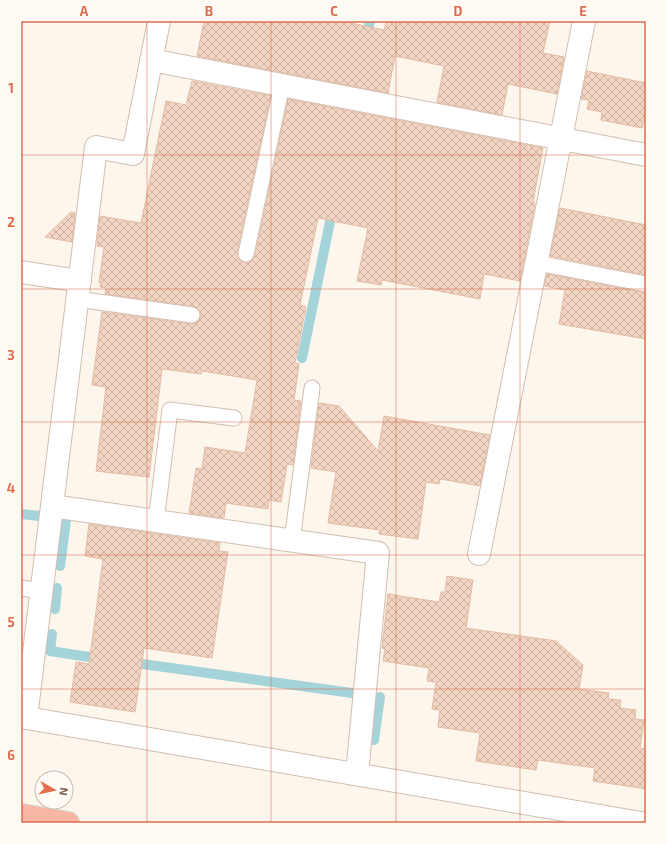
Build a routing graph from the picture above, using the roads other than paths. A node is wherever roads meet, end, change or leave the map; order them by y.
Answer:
1 (159, 21) edge
2 (584, 21) edge
3 (152, 60) junction
4 (282, 85) junction
5 (561, 139) junction
6 (646, 155) edge
7 (246, 254) dead end
8 (537, 263) junction
9 (21, 272) edge
10 (646, 284) edge
11 (79, 290) junction
12 (192, 315) dead end
13 (312, 388) dead end
14 (234, 418) dead end
15 (52, 506) junction
16 (156, 521) junction
17 (292, 541) junction
18 (479, 554) dead end
19 (31, 590) edge
20 (24, 717) edge
21 (357, 774) junction
22 (21, 815) edge
23 (68, 823) edge
24 (642, 823) edge

1 - 3 street
2 - 5 street
3 - 4 street
3 - 11 street
4 - 5 street
4 - 7 lane
5 - 6 street
5 - 8 street
8 - 10 lane
8 - 18 street
9 - 11 street
11 - 12 lane
11 - 15 street
13 - 17 lane
14 - 16 lane
15 - 16 street
15 - 19 street
16 - 17 street
17 - 21 street
19 - 20 street
20 - 21 street
21 - 24 street
22 - 23 highway

